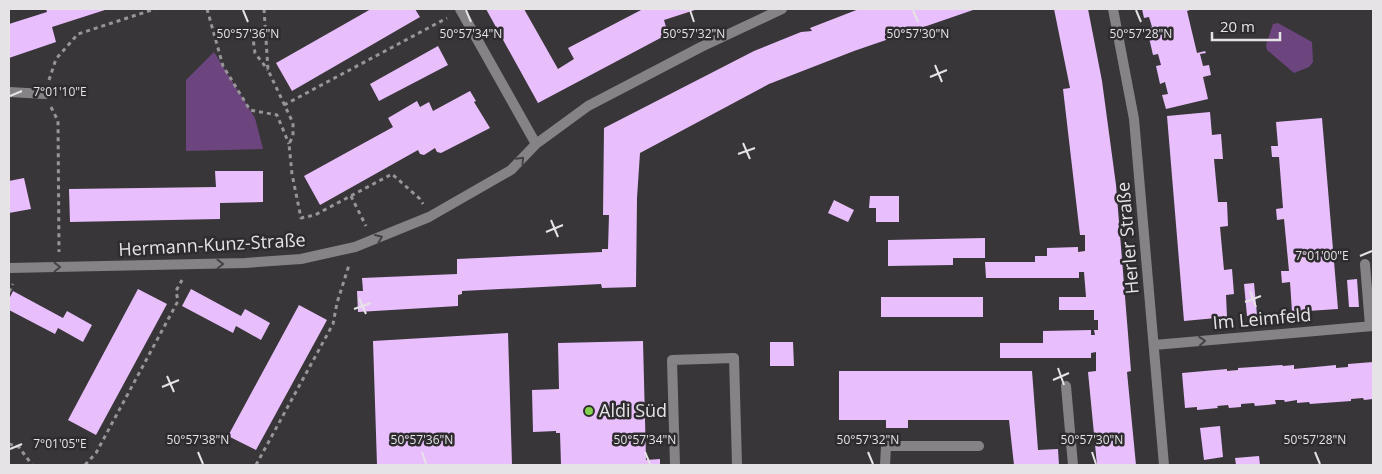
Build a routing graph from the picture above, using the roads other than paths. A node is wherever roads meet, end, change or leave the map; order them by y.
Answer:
1 (782, 9) edge
2 (1113, 9) edge
3 (460, 10) edge
4 (9, 92) edge
5 (45, 94) road end
6 (536, 144) junction
7 (1365, 264) dead end
8 (9, 268) edge
9 (1372, 326) edge
10 (1154, 345) junction
11 (1066, 386) dead end
12 (979, 446) dead end
13 (676, 465) edge
14 (737, 465) edge
15 (885, 465) edge
16 (1073, 465) edge
17 (1164, 465) edge

1 - 6 street, Hermann-Kunz-Straße
2 - 10 street, Herler Straße
3 - 6 street
4 - 5 street
8 -> 6 street, Hermann-Kunz-Straße
7 - 9 street
10 -> 9 street, Im Leimfeld
10 - 17 street, Herler Straße
11 - 16 street
12 - 15 street
13 - 14 street

